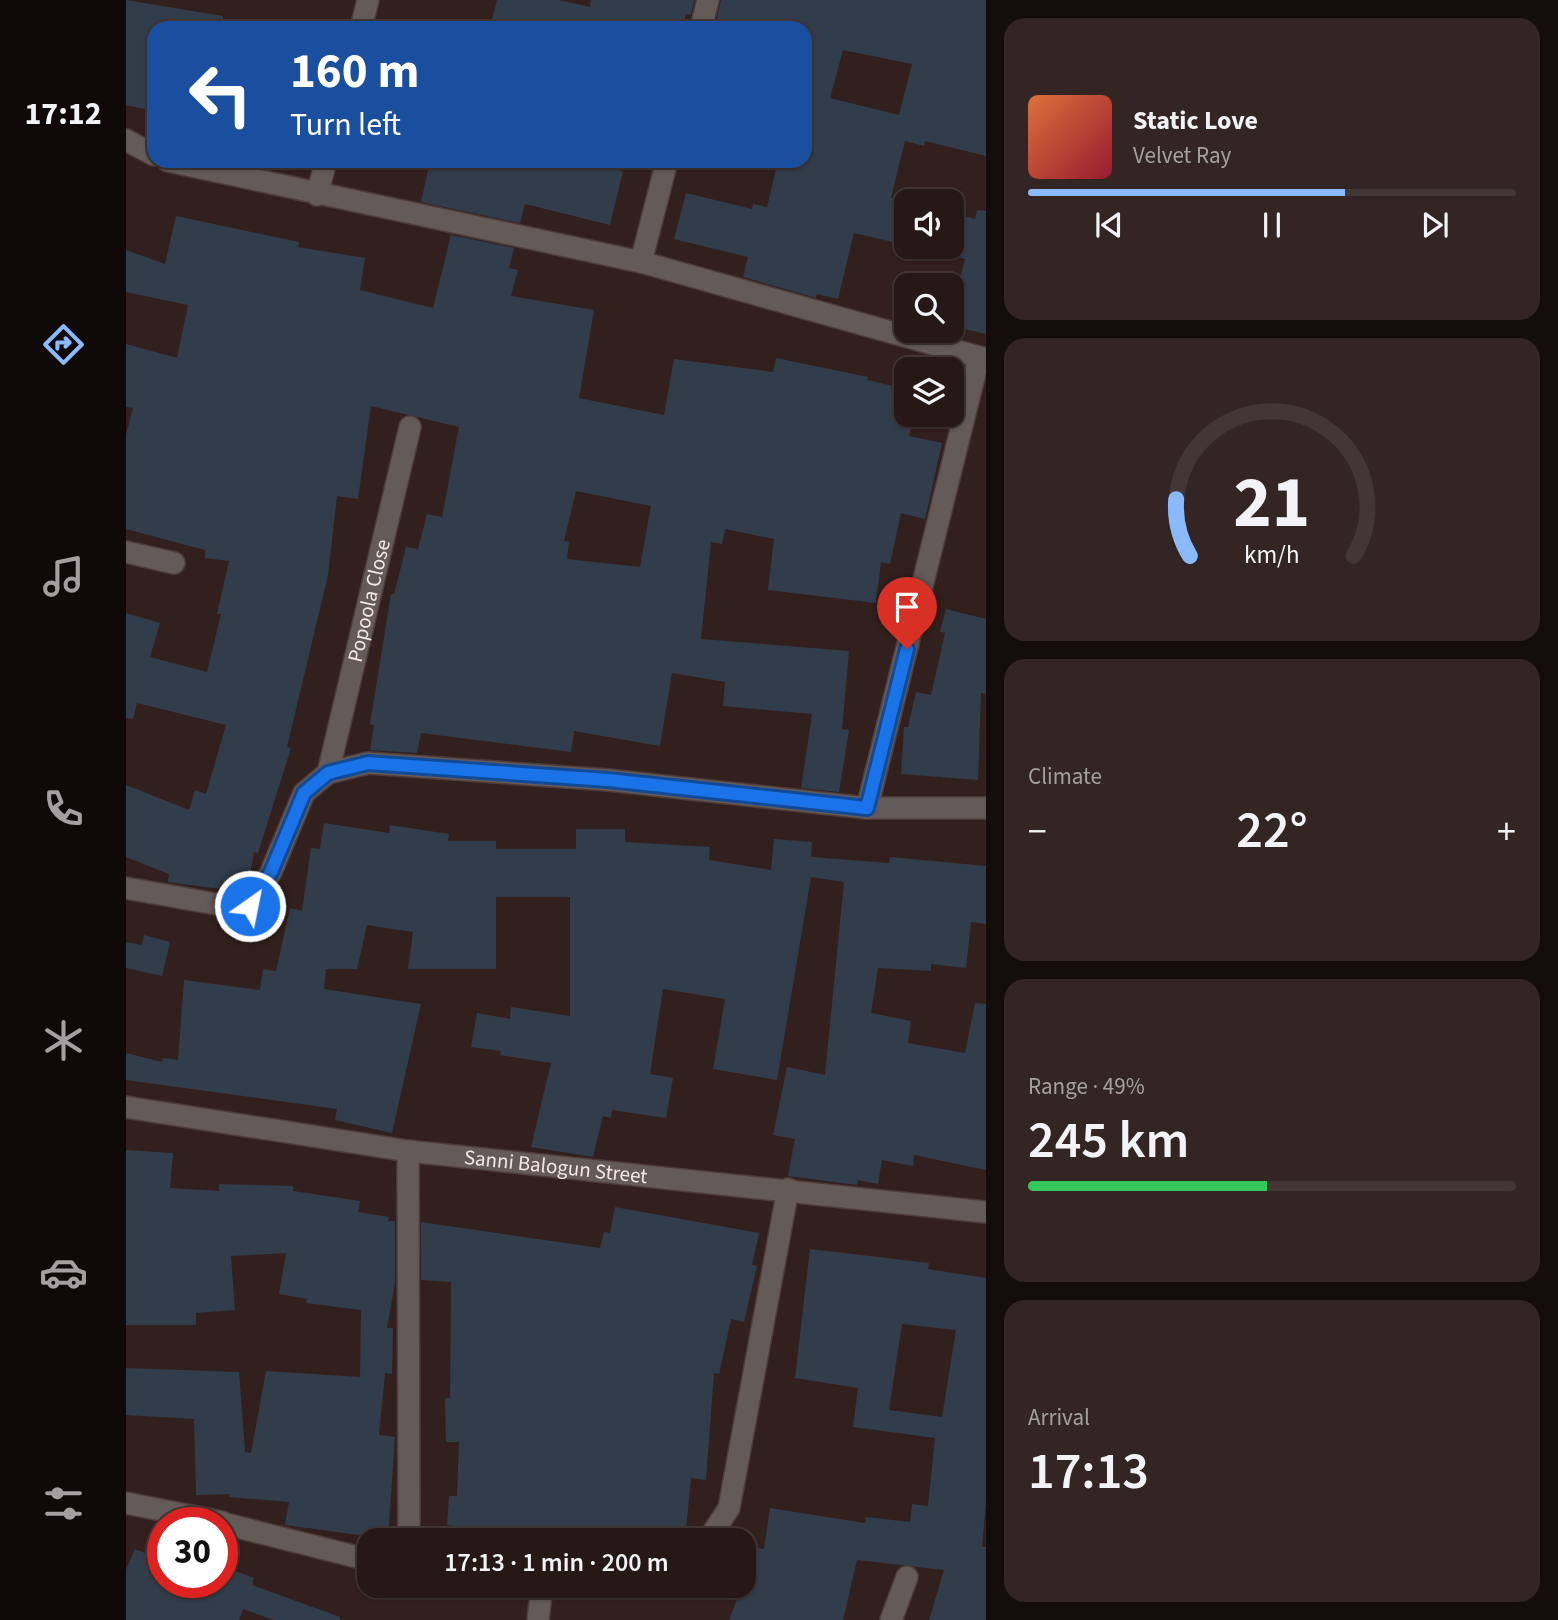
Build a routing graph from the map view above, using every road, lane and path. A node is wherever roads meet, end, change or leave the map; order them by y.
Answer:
1 (368, 0) edge
2 (708, 0) edge
3 (363, 21) edge
4 (703, 21) edge
5 (126, 140) edge
6 (147, 151) edge
7 (199, 168) edge
8 (324, 168) edge
9 (665, 168) edge
10 (317, 195) junction
11 (641, 262) junction
12 (982, 358) edge
13 (410, 427) dead end
14 (126, 552) edge
15 (174, 563) dead end
16 (328, 773) junction
17 (867, 808) junction
18 (986, 808) edge
19 (126, 888) edge
20 (126, 1107) edge
21 (408, 1151) junction
22 (788, 1189) junction
23 (986, 1212) edge
24 (126, 1503) edge
25 (147, 1507) edge
26 (238, 1526) edge
27 (409, 1528) edge
28 (716, 1528) edge
29 (357, 1556) edge
30 (907, 1577) dead end
31 (542, 1598) edge
32 (538, 1620) edge
33 (891, 1620) edge

1 - 3 street
2 - 4 street
5 - 6 street
7 - 10 street
8 - 10 street
9 - 11 street
10 - 11 street
11 - 12 street
12 - 17 street
13 - 16 street, Popoola Close
14 - 15 street
16 - 17 street
16 - 19 street
17 - 18 street
20 - 21 street, Sanni Balogun Street
21 - 22 street, Sanni Balogun Street
21 - 27 street
22 - 23 street, Sanni Balogun Street
22 - 28 street
24 - 25 street
26 - 29 street
30 - 33 street
31 - 32 street

